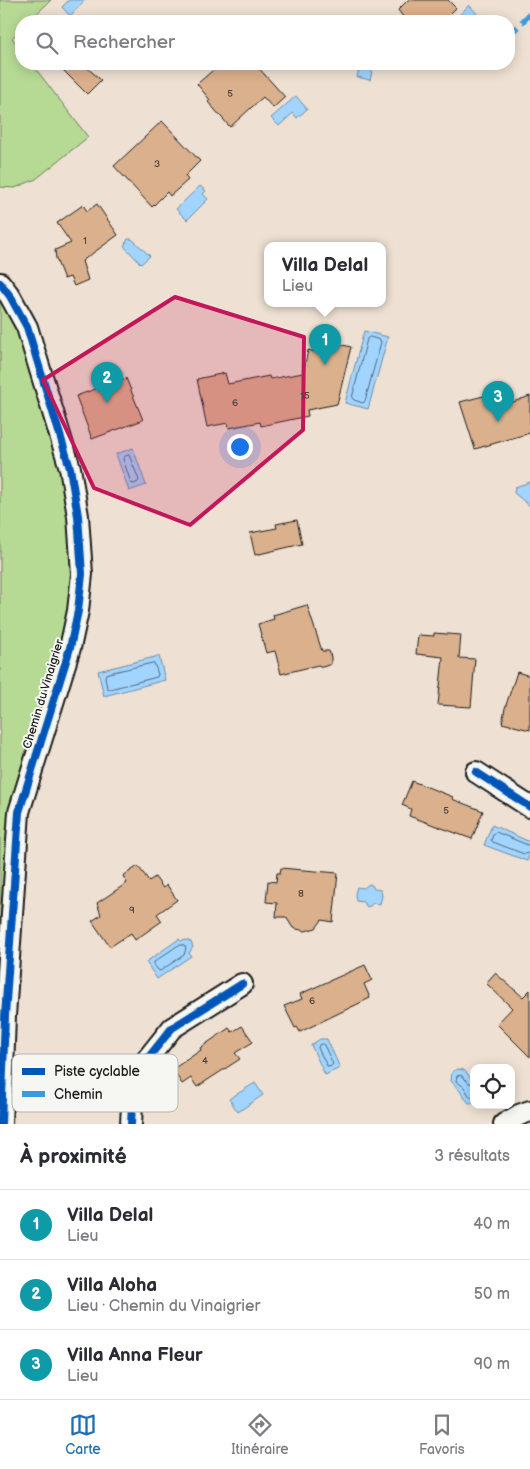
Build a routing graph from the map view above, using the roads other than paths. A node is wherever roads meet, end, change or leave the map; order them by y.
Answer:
1 (0, 283) edge
2 (476, 772) dead end
3 (530, 807) edge
4 (242, 984) dead end
5 (151, 1054) edge
6 (530, 1111) edge
7 (1, 1124) edge
8 (504, 1124) edge

1 - 7 street, Chemin du Vinaigrier
2 - 3 street
4 - 5 street
6 - 8 street

